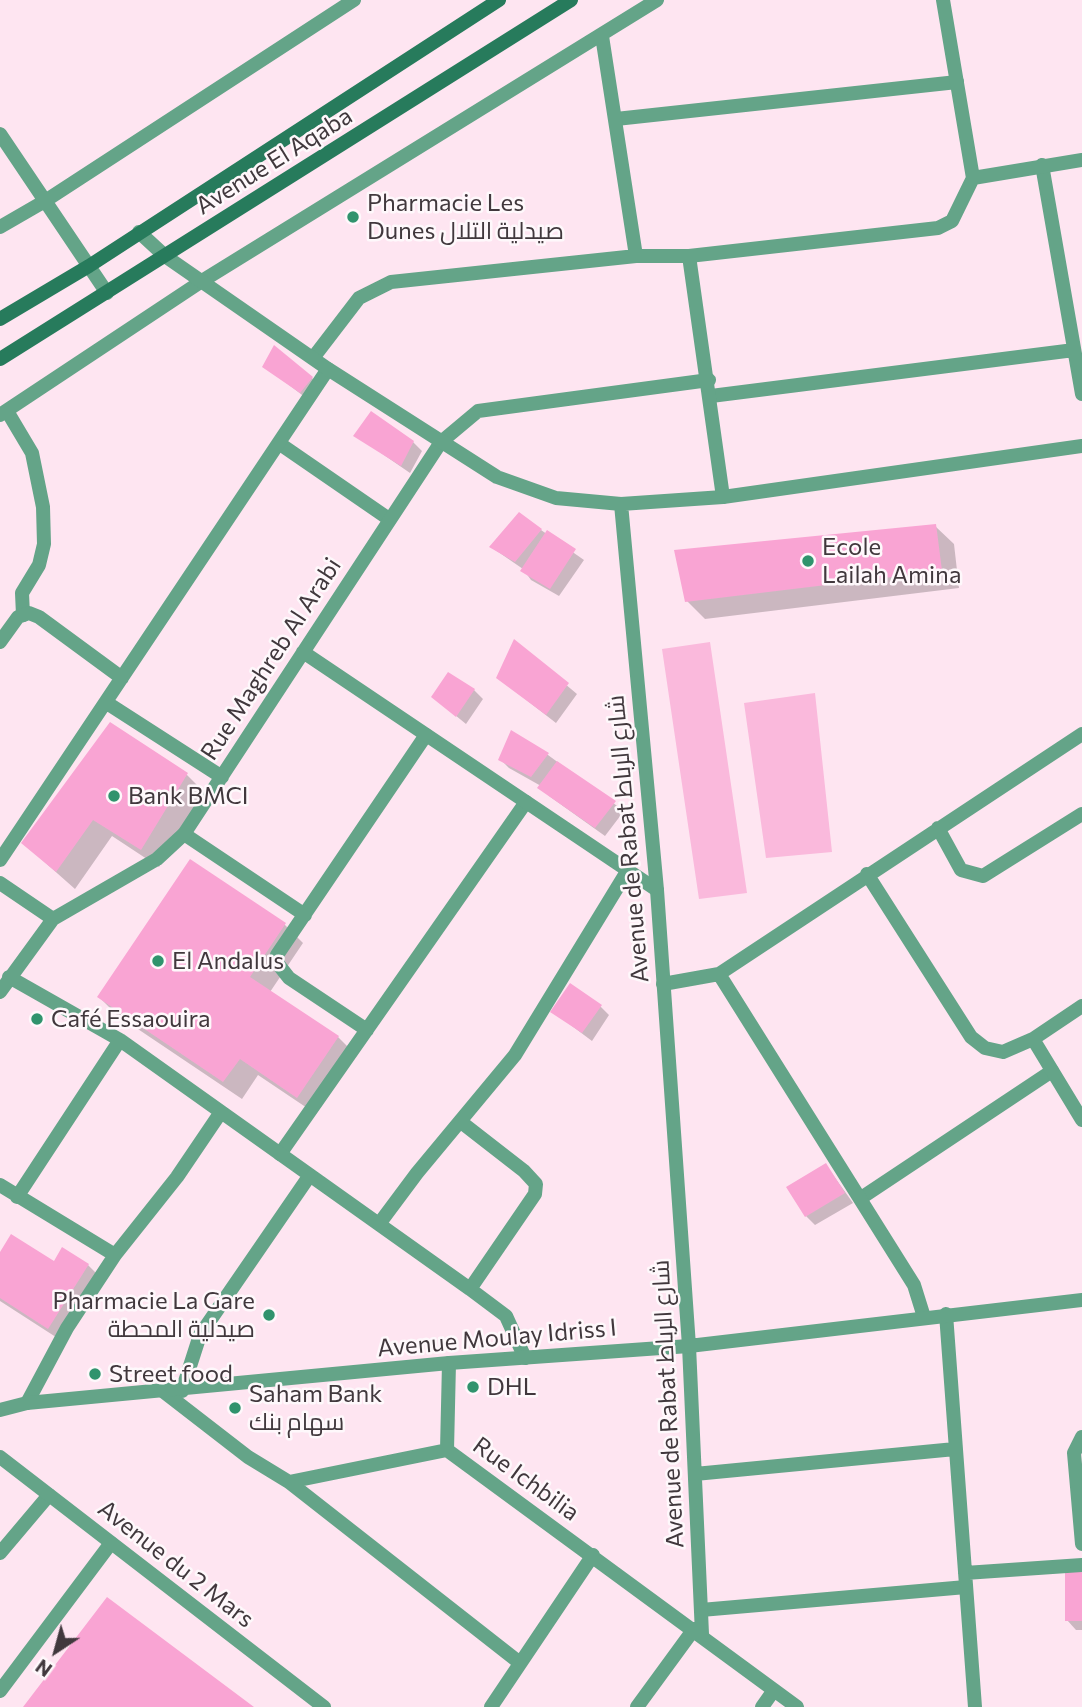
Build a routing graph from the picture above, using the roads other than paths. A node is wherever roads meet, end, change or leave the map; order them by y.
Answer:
1 (354, 0) edge
2 (499, 0) edge
3 (571, 0) edge
4 (657, 0) edge
5 (943, 0) edge
6 (602, 36) junction
7 (957, 82) junction
8 (616, 119) junction
9 (0, 134) edge
10 (1082, 160) edge
11 (1042, 165) junction
12 (973, 178) junction
13 (45, 201) junction
14 (0, 228) edge
15 (139, 232) junction
16 (165, 256) junction
17 (636, 256) junction
18 (689, 256) junction
19 (89, 266) junction
20 (202, 281) junction
21 (107, 293) junction
22 (0, 319) edge
23 (1074, 350) junction
24 (313, 358) junction
25 (0, 359) edge
26 (328, 369) junction
27 (709, 380) junction
28 (1082, 394) edge
29 (711, 396) junction
30 (4, 413) edge
31 (440, 442) junction
32 (280, 443) junction
33 (1082, 446) edge
34 (723, 497) junction
35 (621, 504) junction
36 (389, 519) junction
37 (23, 615) junction
38 (0, 642) edge
39 (303, 652) junction
40 (122, 678) junction
41 (107, 703) junction
42 (1082, 734) edge
43 (426, 735) junction
44 (222, 777) junction
45 (526, 802) junction
46 (1082, 814) edge
47 (939, 828) junction
48 (184, 834) junction
49 (0, 860) edge
50 (628, 870) junction
51 (867, 874) junction
52 (0, 883) edge
53 (657, 890) junction
54 (305, 915) junction
55 (54, 919) junction
56 (719, 974) junction
57 (9, 977) junction
58 (663, 984) junction
59 (0, 992) edge
60 (1082, 1006) edge
61 (367, 1030) junction
62 (1033, 1039) junction
63 (120, 1040) junction
64 (1052, 1071) junction
65 (221, 1112) junction
66 (1082, 1120) edge
67 (461, 1122) junction
68 (280, 1154) junction
69 (310, 1175) junction
70 (0, 1185) edge
71 (17, 1197) junction
72 (861, 1198) junction
73 (379, 1224) junction
74 (115, 1255) junction
75 (470, 1289) junction
76 (1082, 1300) edge
77 (946, 1314) junction
78 (924, 1317) junction
79 (689, 1346) junction
80 (525, 1359) junction
81 (449, 1363) junction
82 (182, 1391) junction
83 (164, 1392) junction
84 (27, 1403) junction
85 (0, 1410) edge
86 (1082, 1437) edge
87 (955, 1449) junction
88 (447, 1450) junction
89 (0, 1457) edge
90 (695, 1474) junction
91 (289, 1482) junction
92 (49, 1495) junction
93 (111, 1543) junction
94 (1082, 1544) edge
95 (0, 1553) edge
96 (593, 1555) junction
97 (1082, 1565) edge
98 (965, 1580) junction
99 (701, 1610) junction
100 (698, 1631) junction
101 (520, 1663) junction
102 (774, 1690) junction
103 (0, 1691) edge
104 (495, 1706) edge
105 (324, 1707) edge
106 (637, 1707) edge
107 (762, 1707) edge
108 (797, 1707) edge
109 (975, 1707) edge

1 - 13 street
2 - 15 main road, Avenue El Aqaba
3 - 16 main road, Avenue El Aqaba
4 - 6 street
5 - 7 street
6 - 8 street
6 - 20 street
7 - 8 street
7 - 12 street
8 - 17 street
9 - 13 street
10 - 11 street
11 - 12 street
11 - 23 street
12 - 18 street
13 - 14 street
13 - 19 street
15 - 16 street
15 - 19 main road, Avenue El Aqaba
16 - 20 street
16 - 21 main road, Avenue El Aqaba
17 - 18 street
17 - 24 street
18 - 27 street
19 - 21 street
19 - 22 main road, Avenue El Aqaba
20 - 24 street
20 - 30 street
21 - 25 main road, Avenue El Aqaba
23 - 28 street
23 - 29 street
24 - 26 street
26 - 31 street
26 - 32 street
27 - 29 street
27 - 31 street, Rue Maghreb Al Arabi
29 - 34 street
30 - 37 street
31 - 35 street
31 - 36 street, Rue Maghreb Al Arabi
32 - 36 street
32 - 40 street
33 - 34 street
34 - 35 street
35 - 53 street, Avenue de Rabat شارع الرباط
36 - 39 street, Rue Maghreb Al Arabi
37 - 38 street
37 - 40 street
39 - 43 street
39 - 44 street, Rue Maghreb Al Arabi
40 - 41 street
41 - 44 street
41 - 49 street
42 - 47 street
43 - 45 street
43 - 54 street
44 - 48 street, Rue Maghreb Al Arabi
45 - 50 street
45 - 61 street
46 - 47 street
47 - 51 street
48 - 54 street
48 - 55 street, Rue Maghreb Al Arabi
50 - 53 street
50 - 67 street
51 - 56 street
51 - 62 street
52 - 55 street
53 - 58 street, Avenue de Rabat شارع الرباط
54 - 61 street
55 - 57 street, Rue Maghreb Al Arabi
56 - 58 street
56 - 72 street
57 - 59 street, Rue Maghreb Al Arabi
57 - 63 street
58 - 79 street, Avenue de Rabat شارع الرباط
60 - 62 street
61 - 68 street
62 - 64 street
63 - 65 street
63 - 71 street
64 - 66 street
64 - 72 street
65 - 68 street
65 - 74 street
67 - 73 street
67 - 75 street
68 - 69 street
69 - 73 street
69 - 82 street
70 - 71 street
71 - 74 street
72 - 78 street
73 - 75 street
74 - 84 street
75 - 80 street
76 - 77 street, Avenue Moulay Idriss I
77 - 78 street, Avenue Moulay Idriss I
77 - 87 street
78 - 79 street, Avenue Moulay Idriss I
79 - 80 street, Avenue Moulay Idriss I
79 - 90 street, Avenue de Rabat شارع الرباط
80 - 81 street, Avenue Moulay Idriss I
81 - 82 street, Avenue Moulay Idriss I
81 - 88 street
82 - 83 street, Avenue Moulay Idriss I
83 - 84 street, Avenue Moulay Idriss I
83 - 91 street
84 - 85 street, Avenue Moulay Idriss I
86 - 94 street
87 - 90 street
87 - 98 street
88 - 91 street, Rue Ichbilia
88 - 96 street, Rue Ichbilia
89 - 92 street, Avenue du 2 Mars
90 - 99 street, Avenue de Rabat شارع الرباط
91 - 101 street
92 - 93 street, Avenue du 2 Mars
92 - 95 street
93 - 103 street
93 - 105 street, Avenue du 2 Mars
96 - 100 street, Rue Ichbilia
96 - 101 street
97 - 98 street
98 - 99 street
98 - 109 street
99 - 100 street, Avenue de Rabat شارع الرباط
100 - 102 street, Rue Ichbilia
100 - 106 street
101 - 104 street
102 - 107 street
102 - 108 street, Rue Ichbilia

